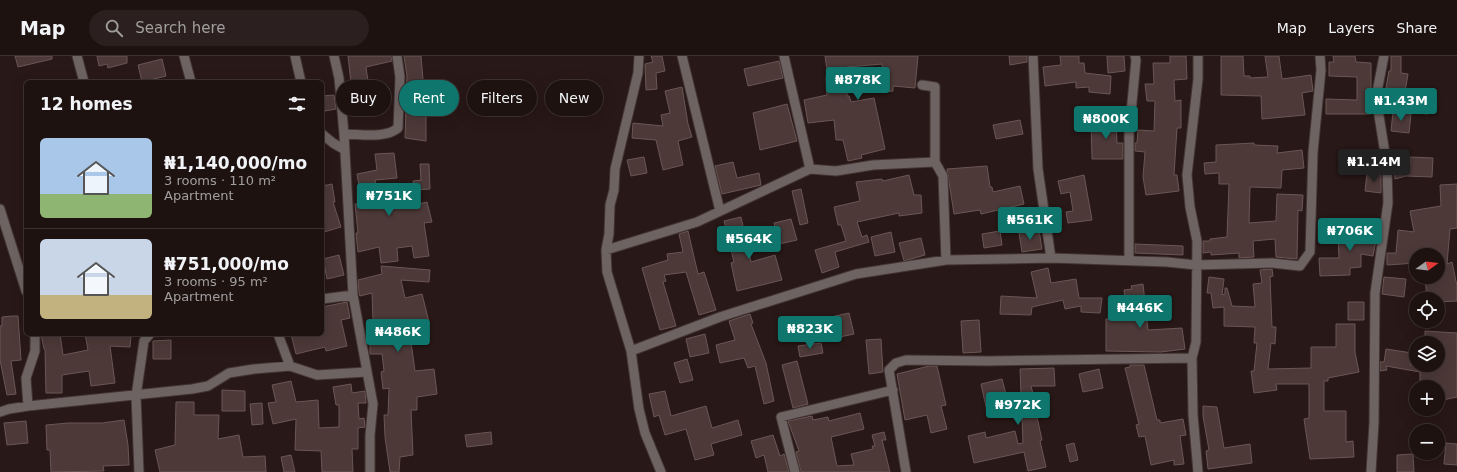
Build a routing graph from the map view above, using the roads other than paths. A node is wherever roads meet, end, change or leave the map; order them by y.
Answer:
1 (77, 56) edge
2 (184, 56) edge
3 (294, 56) edge
4 (334, 56) edge
5 (397, 56) edge
6 (639, 56) edge
7 (682, 56) edge
8 (784, 56) edge
9 (1033, 56) edge
10 (1135, 56) edge
11 (1198, 56) edge
12 (1320, 56) edge
13 (1384, 56) edge
14 (83, 80) edge
15 (190, 80) edge
16 (300, 80) edge
17 (922, 84) dead end
18 (344, 134) junction
19 (324, 136) edge
20 (345, 150) junction
21 (935, 162) junction
22 (810, 169) junction
23 (0, 209) edge
24 (720, 211) junction
25 (606, 250) junction
26 (1051, 258) junction
27 (946, 260) junction
28 (1129, 260) junction
29 (1196, 265) junction
30 (24, 285) edge
31 (353, 295) junction
32 (324, 299) edge
33 (35, 336) edge
34 (148, 336) edge
35 (279, 336) edge
36 (631, 351) junction
37 (1192, 358) junction
38 (290, 366) junction
39 (366, 372) junction
40 (893, 390) junction
41 (136, 396) junction
42 (28, 406) junction
43 (0, 412) edge
44 (139, 472) edge
45 (370, 472) edge
46 (661, 472) edge
47 (795, 472) edge
48 (906, 472) edge
49 (1198, 472) edge
50 (1371, 472) edge

1 - 14 street
2 - 15 street
3 - 16 street
4 - 18 street
5 - 18 street
6 - 25 street
7 - 24 street
8 - 22 street
9 - 26 street
10 - 28 street
11 - 29 street
12 - 29 street
13 - 50 street
17 - 21 street
18 - 20 street
19 - 20 street
20 - 31 street
21 - 22 street
21 - 27 street
22 - 24 street
23 - 30 street
24 - 25 street
25 - 36 street
26 - 27 street
26 - 28 street
27 - 36 street
28 - 29 street
29 - 37 street
31 - 32 street
31 - 39 street
33 - 42 street
34 - 41 street
35 - 38 street
36 - 46 street
37 - 40 street
37 - 49 street
38 - 39 street
38 - 41 street
39 - 45 street
40 - 47 street
40 - 48 street
41 - 42 street
41 - 44 street
42 - 43 street

